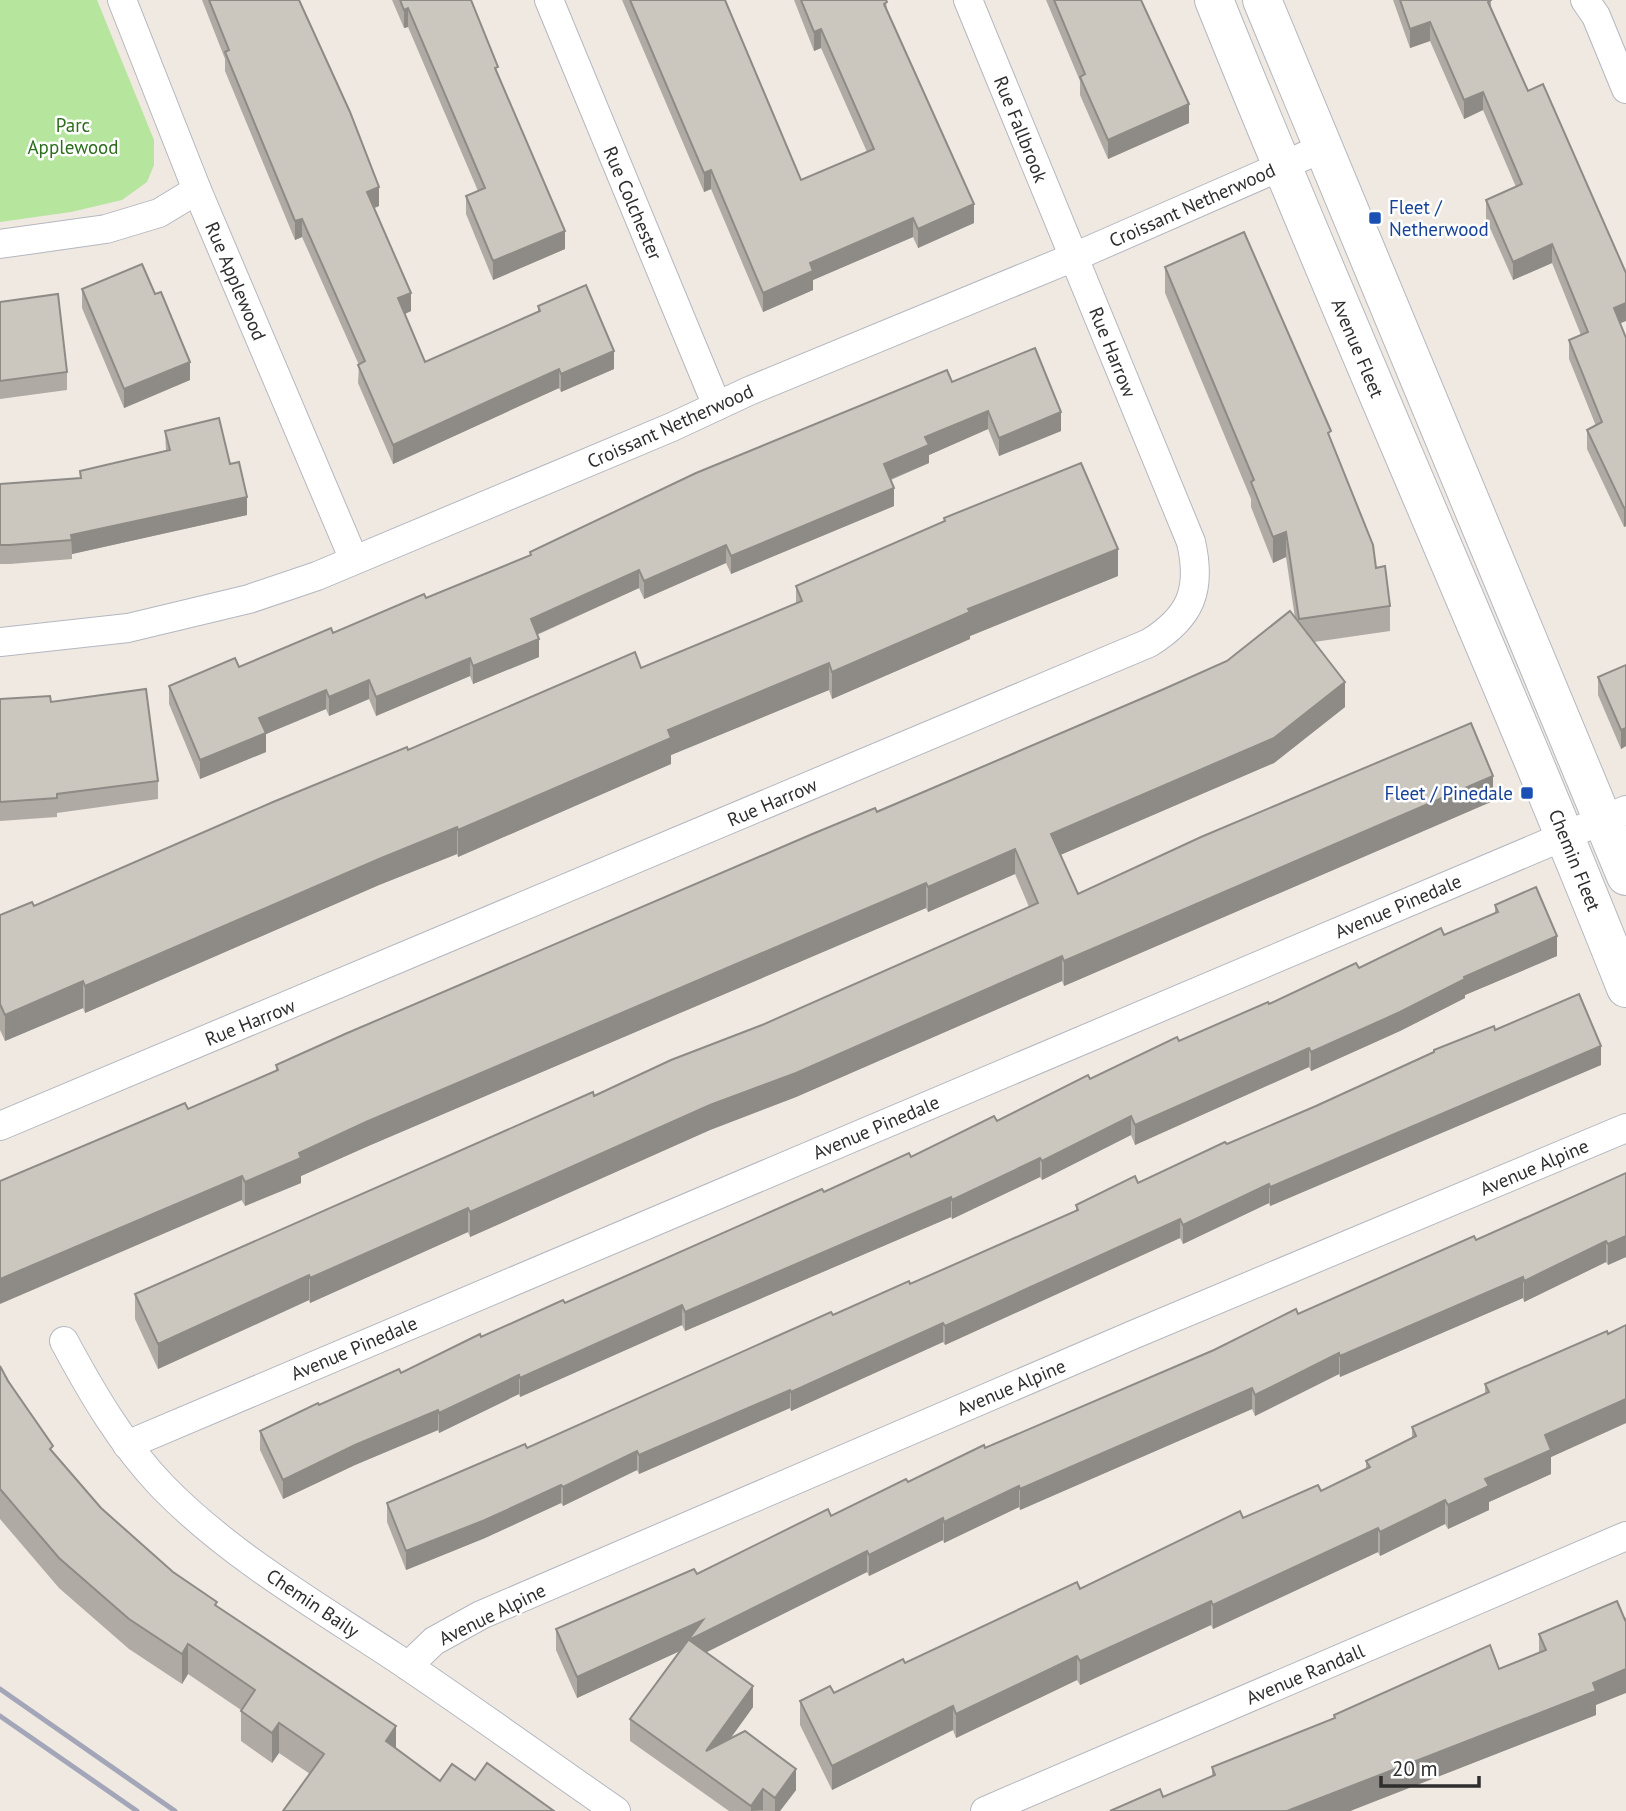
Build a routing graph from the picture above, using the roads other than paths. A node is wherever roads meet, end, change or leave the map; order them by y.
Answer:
1 (122, 0) edge
2 (549, 0) edge
3 (968, 0) edge
4 (1214, 0) edge
5 (1262, 0) edge
6 (1585, 0) edge
7 (1626, 89) edge
8 (1323, 148) junction
9 (1280, 166) junction
10 (197, 190) junction
11 (0, 244) edge
12 (1074, 257) junction
13 (717, 406) junction
14 (354, 560) junction
15 (0, 642) edge
16 (1506, 694) joint
17 (1614, 814) edge
18 (1565, 835) junction
19 (1626, 876) edge
20 (1626, 988) edge
21 (0, 1126) edge
22 (1626, 1128) edge
23 (64, 1341) dead end
24 (127, 1445) junction
25 (1626, 1536) edge
26 (408, 1666) junction
27 (615, 1811) edge
28 (985, 1811) edge

1 - 10 street, Rue Applewood
2 - 13 street, Rue Colchester
3 - 12 street, Rue Fallbrook
4 - 9 main road, Avenue Fleet
5 - 8 main road
6 - 7 street
8 - 9 street, Croissant Netherwood
8 - 17 main road
9 - 12 street, Croissant Netherwood
9 - 16 main road, Avenue Fleet
10 - 11 street
10 - 14 street, Rue Applewood
12 - 13 street, Croissant Netherwood
12 - 21 street, Rue Harrow
13 - 14 street, Croissant Netherwood
14 - 15 street, Croissant Netherwood
16 - 18 main road, Chemin Fleet
17 - 18 street, Avenue Pinedale
17 - 19 main road
18 - 20 main road, Chemin Fleet
18 - 24 street, Avenue Pinedale
22 - 26 street, Avenue Alpine
23 - 24 street, Chemin Baily
24 - 26 street, Chemin Baily
25 - 28 street, Avenue Randall
26 - 27 street, Chemin Baily

